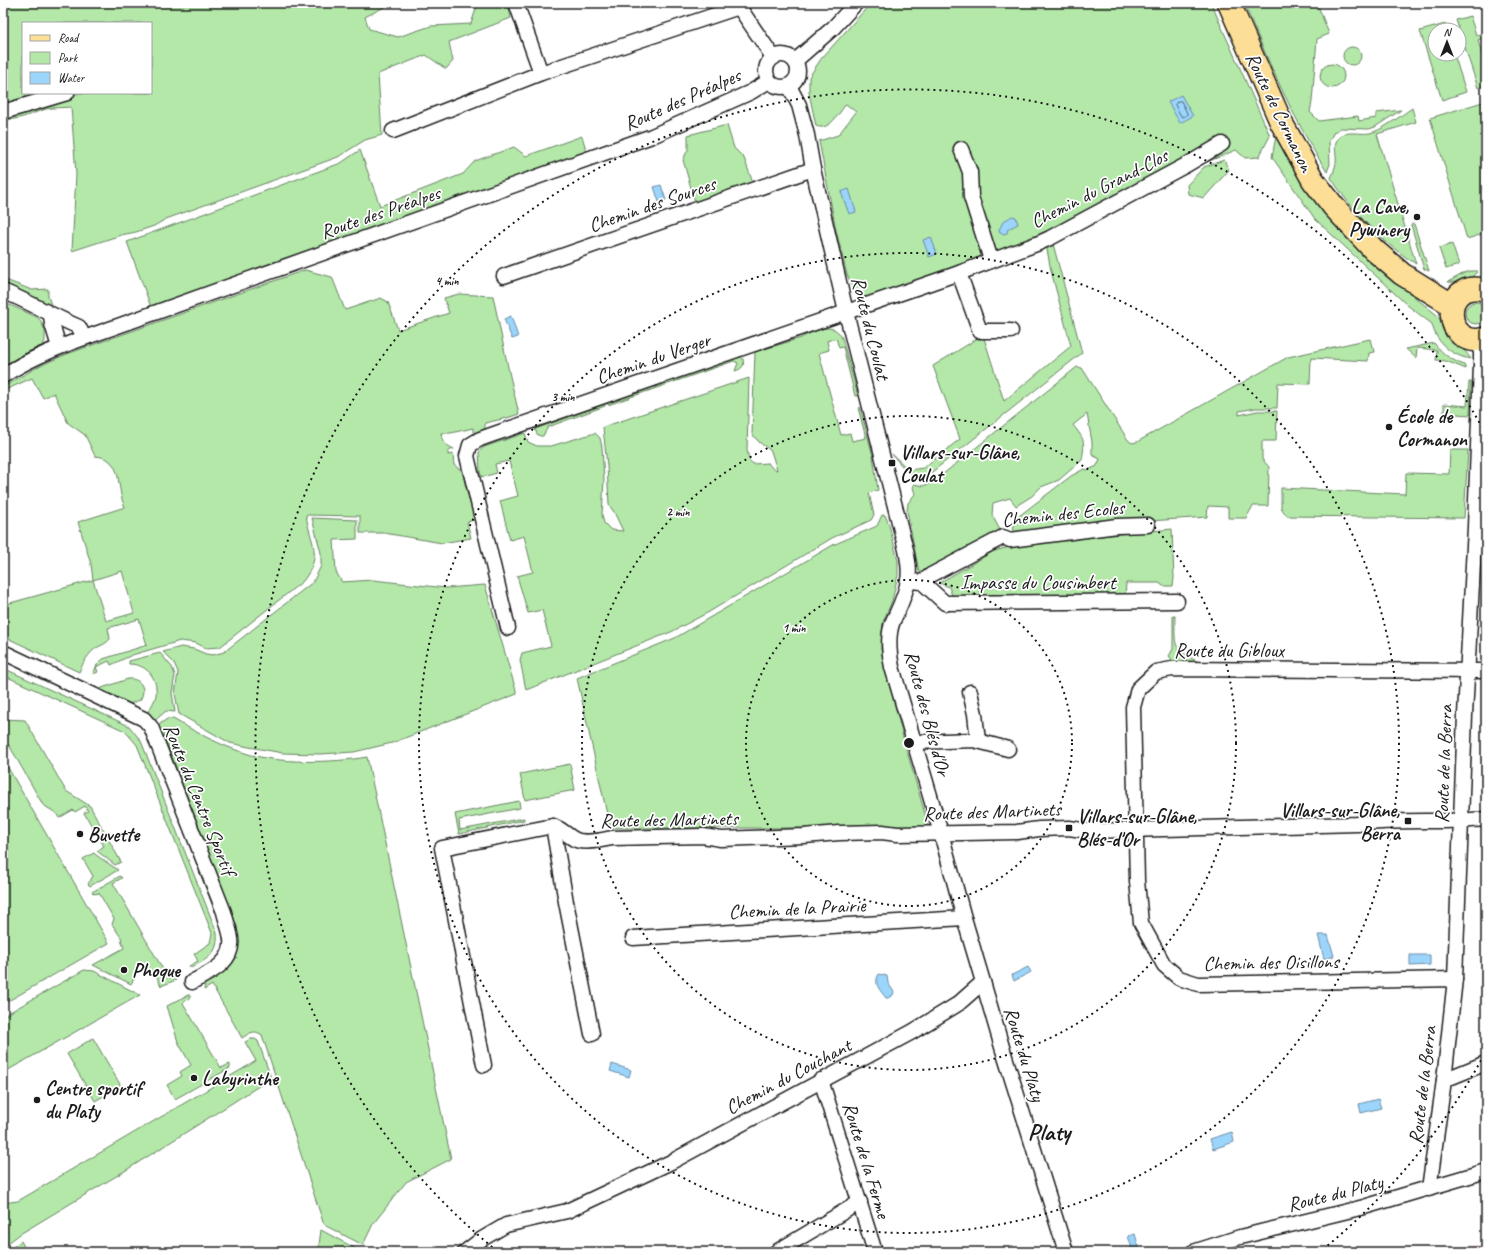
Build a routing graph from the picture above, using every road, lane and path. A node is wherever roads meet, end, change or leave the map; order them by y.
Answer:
1 (516, 3) edge
2 (856, 3) edge
3 (1229, 3) edge
4 (741, 5) edge
5 (774, 57) junction
6 (795, 61) junction
7 (541, 73) junction
8 (769, 81) junction
9 (789, 86) junction
10 (64, 94) edge
11 (3, 112) edge
12 (393, 131) dead end
13 (1222, 144) dead end
14 (961, 149) dead end
15 (813, 169) junction
16 (991, 260) junction
17 (959, 273) junction
18 (504, 276) dead end
19 (1486, 290) edge
20 (3, 291) edge
21 (1452, 305) junction
22 (846, 312) junction
23 (54, 316) junction
24 (1011, 330) dead end
25 (84, 338) junction
26 (1482, 339) edge
27 (59, 347) junction
28 (3, 376) edge
29 (1148, 524) dead end
30 (1481, 527) edge
31 (915, 581) junction
32 (1177, 601) dead end
33 (508, 628) dead end
34 (3, 652) edge
35 (1467, 671) junction
36 (1486, 671) edge
37 (970, 692) dead end
38 (978, 741) junction
39 (915, 742) junction
40 (1008, 749) dead end
41 (1486, 819) edge
42 (1460, 821) junction
43 (553, 826) junction
44 (1136, 829) junction
45 (942, 834) junction
46 (964, 918) junction
47 (633, 938) dead end
48 (1455, 979) junction
49 (192, 982) dead end
50 (983, 982) junction
51 (592, 1034) dead end
52 (1486, 1063) edge
53 (484, 1065) dead end
54 (821, 1080) junction
55 (1444, 1080) junction
56 (1486, 1172) edge
57 (1429, 1189) junction
58 (860, 1202) junction
59 (465, 1252) edge
60 (776, 1252) edge
61 (875, 1252) edge
62 (1066, 1252) edge
63 (1193, 1252) edge

1 - 7 street
2 - 6 street
3 - 21 main road, Route de Cormanon
4 - 5 street
4 - 7 street
5 - 6 street
5 - 8 street, Route des Préalpes
6 - 9 street
7 - 12 street
8 - 9 street, Route des Préalpes
8 - 25 street, Route des Préalpes
9 - 15 street, Route du Coulat
10 - 11 street
13 - 16 street, Chemin du Grand-Clos
14 - 16 street
15 - 18 street, Chemin des Sources
15 - 22 street, Route du Coulat
16 - 17 street, Chemin du Grand-Clos
17 - 22 street, Chemin du Grand-Clos
17 - 24 street
19 - 21 main road
20 - 23 street
21 - 26 main road
22 - 31 street, Route du Coulat
22 - 33 street, Chemin du Verger
23 - 25 street
23 - 27 street
25 - 27 street, Route des Préalpes
26 - 30 street, Route de la Berra
27 - 28 street, Route des Préalpes
29 - 31 street, Chemin des Ecoles
30 - 35 street, Route de la Berra
31 - 32 street, Impasse du Cousimbert
31 - 39 street, Route des Blés d'Or
34 - 49 street, Route du Centre Sportif
35 - 36 street, Route du Gibloux
35 - 42 street, Route de la Berra
35 - 44 street, Route du Gibloux
37 - 38 street
38 - 39 street
38 - 40 street
39 - 45 street, Route des Blés d'Or
41 - 42 street, Route des Martinets
42 - 44 street, Route des Martinets
42 - 48 street, Route de la Berra
43 - 45 street, Route des Martinets
43 - 51 street
43 - 53 street
44 - 45 street, Route des Martinets
44 - 48 street, Chemin des Oisillons
45 - 46 street
46 - 47 street, Chemin de la Prairie
46 - 50 street
48 - 55 street, Route de la Berra
50 - 54 street, Chemin du Couchant
50 - 62 street, Route du Platy
52 - 55 street
54 - 58 street, Route de la Ferme
54 - 59 street, Chemin du Couchant
55 - 57 street, Route de la Berra
56 - 57 street, Route du Platy
57 - 63 street, Route du Platy
58 - 60 street
58 - 61 street, Route de la Ferme

